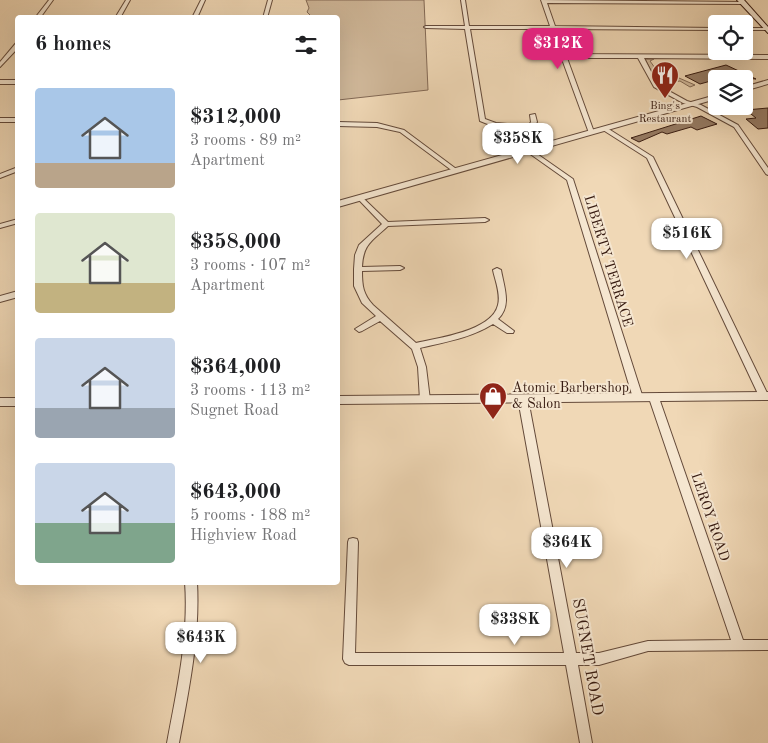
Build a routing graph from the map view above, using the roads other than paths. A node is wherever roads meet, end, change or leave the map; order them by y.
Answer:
1 (51, 0) edge
2 (128, 0) edge
3 (202, 0) edge
4 (270, 0) edge
5 (463, 0) edge
6 (543, 1) edge
7 (742, 1) edge
8 (39, 15) edge
9 (118, 15) edge
10 (195, 15) edge
11 (266, 15) edge
12 (426, 28) dead end
13 (467, 28) junction
14 (553, 28) junction
15 (708, 29) edge
16 (753, 29) edge
17 (767, 30) edge
18 (15, 48) edge
19 (563, 56) junction
20 (640, 56) junction
21 (768, 57) edge
22 (0, 65) edge
23 (0, 82) edge
24 (15, 82) edge
25 (766, 84) edge
26 (753, 87) edge
27 (708, 99) edge
28 (692, 104) junction
29 (533, 115) dead end
30 (0, 120) edge
31 (15, 120) edge
32 (340, 124) edge
33 (530, 128) junction
34 (605, 128) junction
35 (591, 132) junction
36 (553, 143) junction
37 (528, 150) junction
38 (15, 170) edge
39 (456, 171) junction
40 (768, 173) edge
41 (0, 176) edge
42 (360, 198) junction
43 (340, 203) edge
44 (486, 220) dead end
45 (15, 223) edge
46 (386, 224) junction
47 (0, 226) edge
48 (400, 268) dead end
49 (358, 269) junction
50 (497, 270) dead end
51 (15, 295) edge
52 (0, 299) edge
53 (381, 317) junction
54 (493, 320) junction
55 (359, 329) dead end
56 (510, 331) dead end
57 (414, 346) junction
58 (766, 396) edge
59 (638, 398) junction
60 (654, 398) junction
61 (523, 399) junction
62 (340, 400) edge
63 (425, 400) junction
64 (0, 402) edge
65 (15, 402) edge
66 (352, 542) dead end
67 (191, 585) edge
68 (768, 645) edge
69 (739, 646) junction
70 (571, 659) junction
71 (173, 743) edge
72 (586, 743) edge

1 - 8 street
2 - 9 street
3 - 10 street
4 - 11 street
5 - 13 street
6 - 7 street
6 - 14 street
7 - 17 main road
12 - 13 street
13 - 14 street
13 - 33 street
14 - 15 street
14 - 19 street
16 - 17 street
18 - 22 street
19 - 20 street
19 - 35 street
20 - 21 street
20 - 28 street
23 - 24 street
25 - 26 street
27 - 28 street
28 - 34 street
28 - 40 street
29 - 33 street
30 - 31 street
32 - 39 street
33 - 36 street
34 - 35 street
34 - 58 street
35 - 36 street
36 - 37 street
37 - 39 street
37 - 59 street, LIBERTY TERRACE
38 - 41 street
39 - 42 street
42 - 43 street
42 - 46 street
44 - 46 street
45 - 47 street
46 - 49 street
48 - 49 street
49 - 53 street
50 - 54 street
51 - 52 street
53 - 55 street
53 - 57 street
54 - 56 street
54 - 57 street
57 - 63 street
58 - 60 street
59 - 60 street
59 - 61 street
60 - 69 street, LEROY ROAD
61 - 63 street
61 - 70 street, SUGNET ROAD
62 - 63 street
64 - 65 street
66 - 70 street
67 - 71 street
68 - 69 street
69 - 70 street
70 - 72 street, SUGNET ROAD

